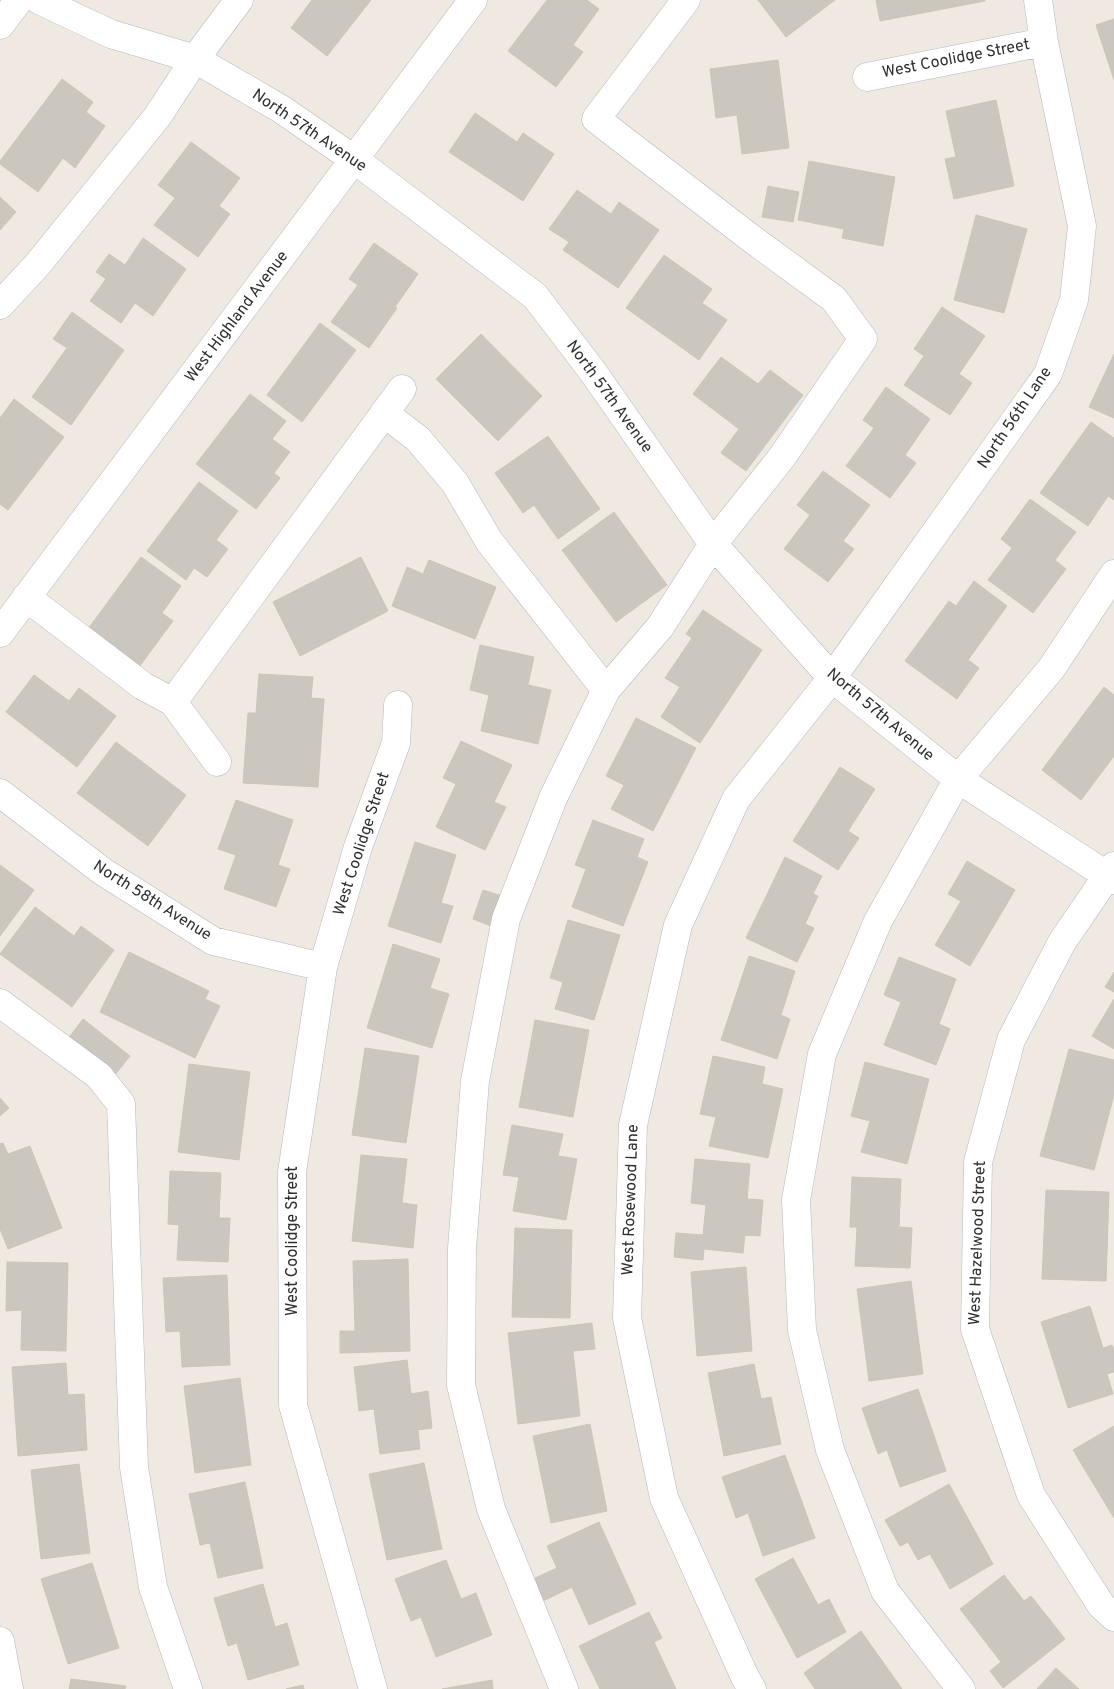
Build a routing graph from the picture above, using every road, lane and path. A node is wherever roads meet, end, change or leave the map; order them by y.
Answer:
1 (19, 0) edge
2 (39, 0) edge
3 (239, 0) edge
4 (474, 0) edge
5 (686, 0) edge
6 (1038, 0) edge
7 (0, 25) edge
8 (1044, 42) junction
9 (195, 59) junction
10 (867, 77) dead end
11 (355, 160) junction
12 (0, 305) edge
13 (402, 389) dead end
14 (384, 413) junction
15 (713, 544) junction
16 (1114, 574) edge
17 (26, 597) junction
18 (0, 633) edge
19 (832, 678) junction
20 (606, 690) junction
21 (173, 702) junction
22 (398, 705) dead end
23 (217, 762) dead end
24 (958, 779) junction
25 (0, 793) edge
26 (1111, 874) edge
27 (323, 967) junction
28 (0, 1003) edge
29 (1114, 1617) edge
30 (0, 1641) edge
31 (9, 1689) edge
32 (188, 1689) edge
33 (373, 1689) edge
34 (564, 1689) edge
35 (752, 1689) edge
36 (961, 1689) edge

1 - 7 street
2 - 9 street, North 57th Avenue
3 - 9 street
4 - 11 street, West Highland Avenue
5 - 15 street
6 - 8 street, North 56th Lane
8 - 10 street, West Coolidge Street
8 - 19 street, North 56th Lane
9 - 11 street, North 57th Avenue
9 - 12 street
11 - 15 street, North 57th Avenue
11 - 17 street, West Highland Avenue
13 - 14 street
14 - 20 street
14 - 21 street
15 - 19 street, North 57th Avenue
15 - 20 street
16 - 24 street
17 - 18 street, West Highland Avenue
17 - 21 street
19 - 24 street, North 57th Avenue
19 - 35 street, West Rosewood Lane
20 - 34 street
21 - 23 street
22 - 27 street, West Coolidge Street
24 - 26 street, North 57th Avenue
24 - 36 street
25 - 27 street, North 58th Avenue
26 - 29 street, West Hazelwood Street
27 - 33 street, West Coolidge Street
28 - 32 street
30 - 31 street

